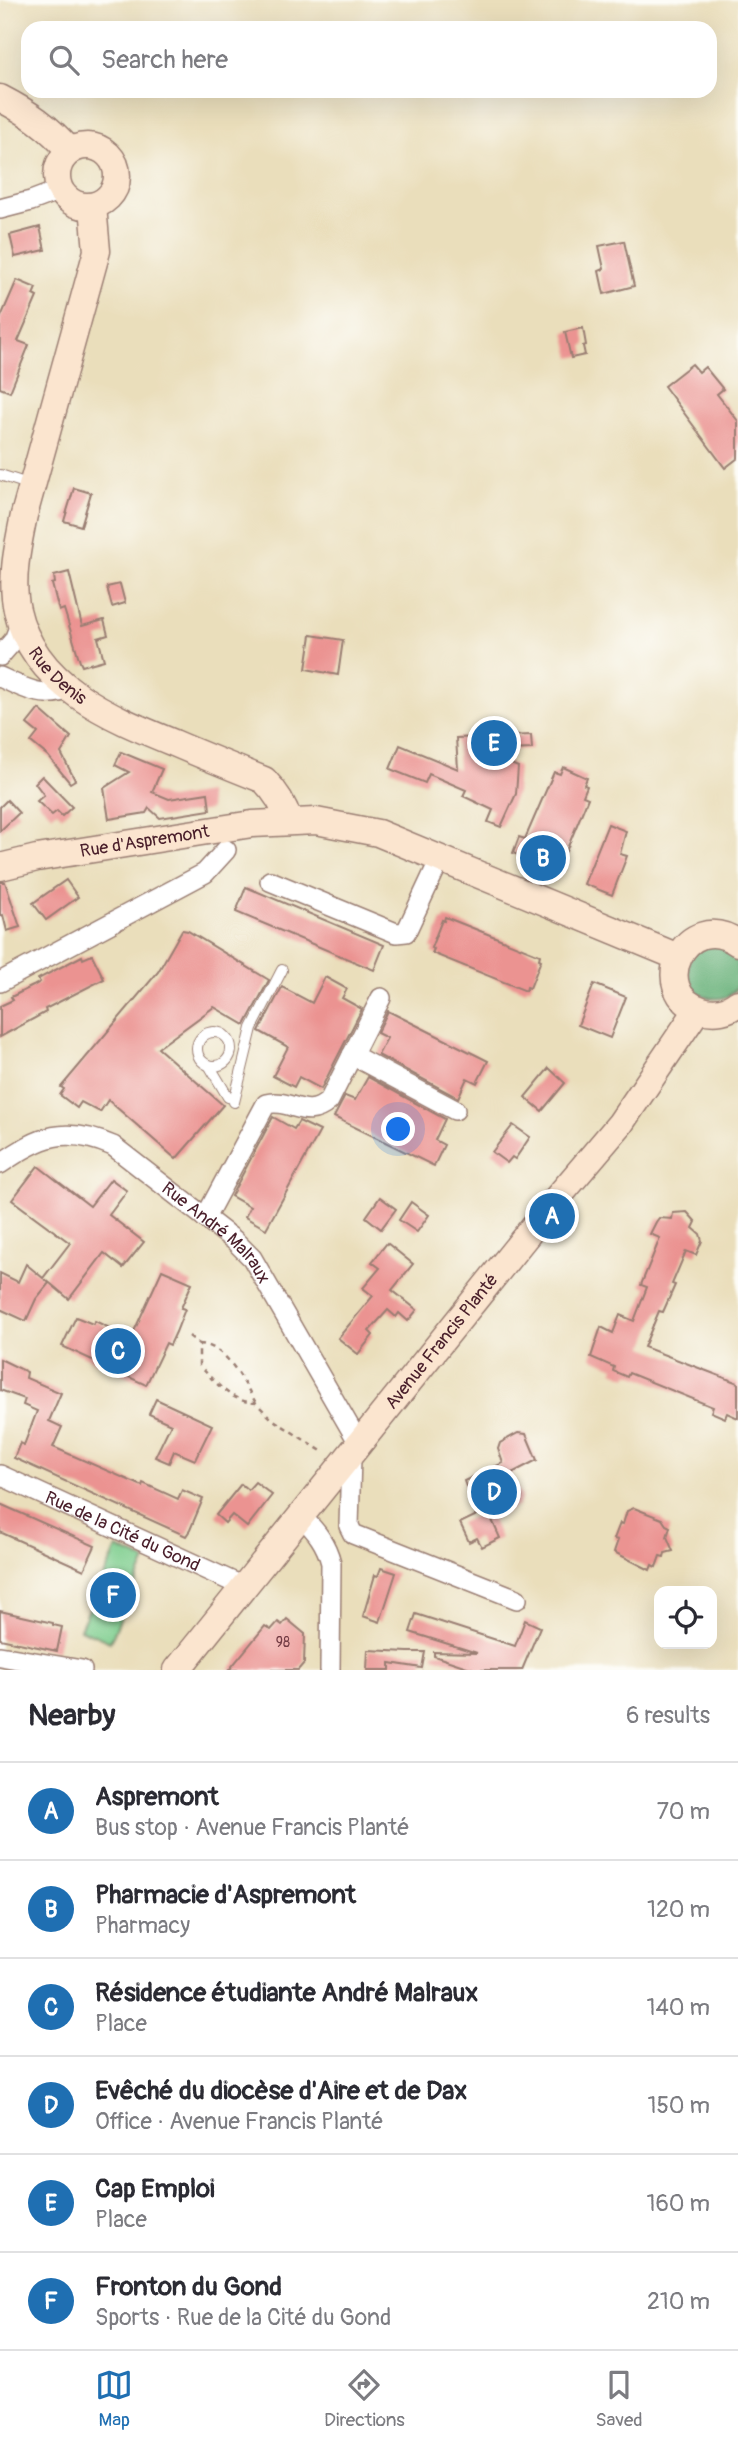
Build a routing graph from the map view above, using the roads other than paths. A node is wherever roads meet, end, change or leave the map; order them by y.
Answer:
1 (0, 98) edge
2 (70, 150) junction
3 (60, 190) junction
4 (93, 206) junction
5 (0, 209) edge
6 (0, 475) edge
7 (32, 485) junction
8 (21, 622) junction
9 (0, 656) edge
10 (0, 677) edge
11 (68, 689) junction
12 (289, 821) junction
13 (226, 850) dead end
14 (441, 857) junction
15 (0, 867) edge
16 (270, 881) dead end
17 (738, 943) edge
18 (678, 957) junction
19 (282, 970) dead end
20 (0, 982) edge
21 (382, 998) dead end
22 (738, 1003) edge
23 (698, 1009) junction
24 (231, 1047) junction
25 (245, 1052) junction
26 (352, 1055) junction
27 (209, 1065) junction
28 (455, 1110) dead end
29 (0, 1164) edge
30 (205, 1218) junction
31 (349, 1458) junction
32 (0, 1475) edge
33 (311, 1526) junction
34 (349, 1526) junction
35 (244, 1587) junction
36 (517, 1599) dead end
37 (1, 1659) edge
38 (82, 1670) edge
39 (177, 1670) edge
40 (330, 1670) edge

1 - 2 street
2 - 3 street
2 - 4 street
3 - 4 street
3 - 5 street
4 - 7 street, Rue Denis
6 - 7 lane
7 - 8 street, Rue Denis
8 - 9 street
8 - 11 street, Rue Denis
10 - 11 street
11 - 12 street, Rue Denis
12 - 14 street, Rue d'Aspremont
12 - 15 street, Rue d'Aspremont
13 - 20 street
14 - 16 street
14 - 18 street, Rue d'Aspremont
17 - 18 street
18 - 23 street
19 - 25 lane
21 - 26 street
22 - 23 street
23 - 31 street, Avenue Francis Planté
24 - 25 lane
24 - 27 lane
24 - 27 lane
25 - 27 lane
26 - 28 street
26 - 30 street
29 - 30 street, Rue André Malraux
30 - 31 street, Rue André Malraux
31 - 33 street, Avenue Francis Planté
31 - 34 street
32 - 35 street, Rue de la Cité du Gond
33 - 34 street
33 - 35 street, Avenue Francis Planté
33 - 40 street
34 - 36 street
35 - 39 street, Avenue Francis Planté
37 - 38 street

